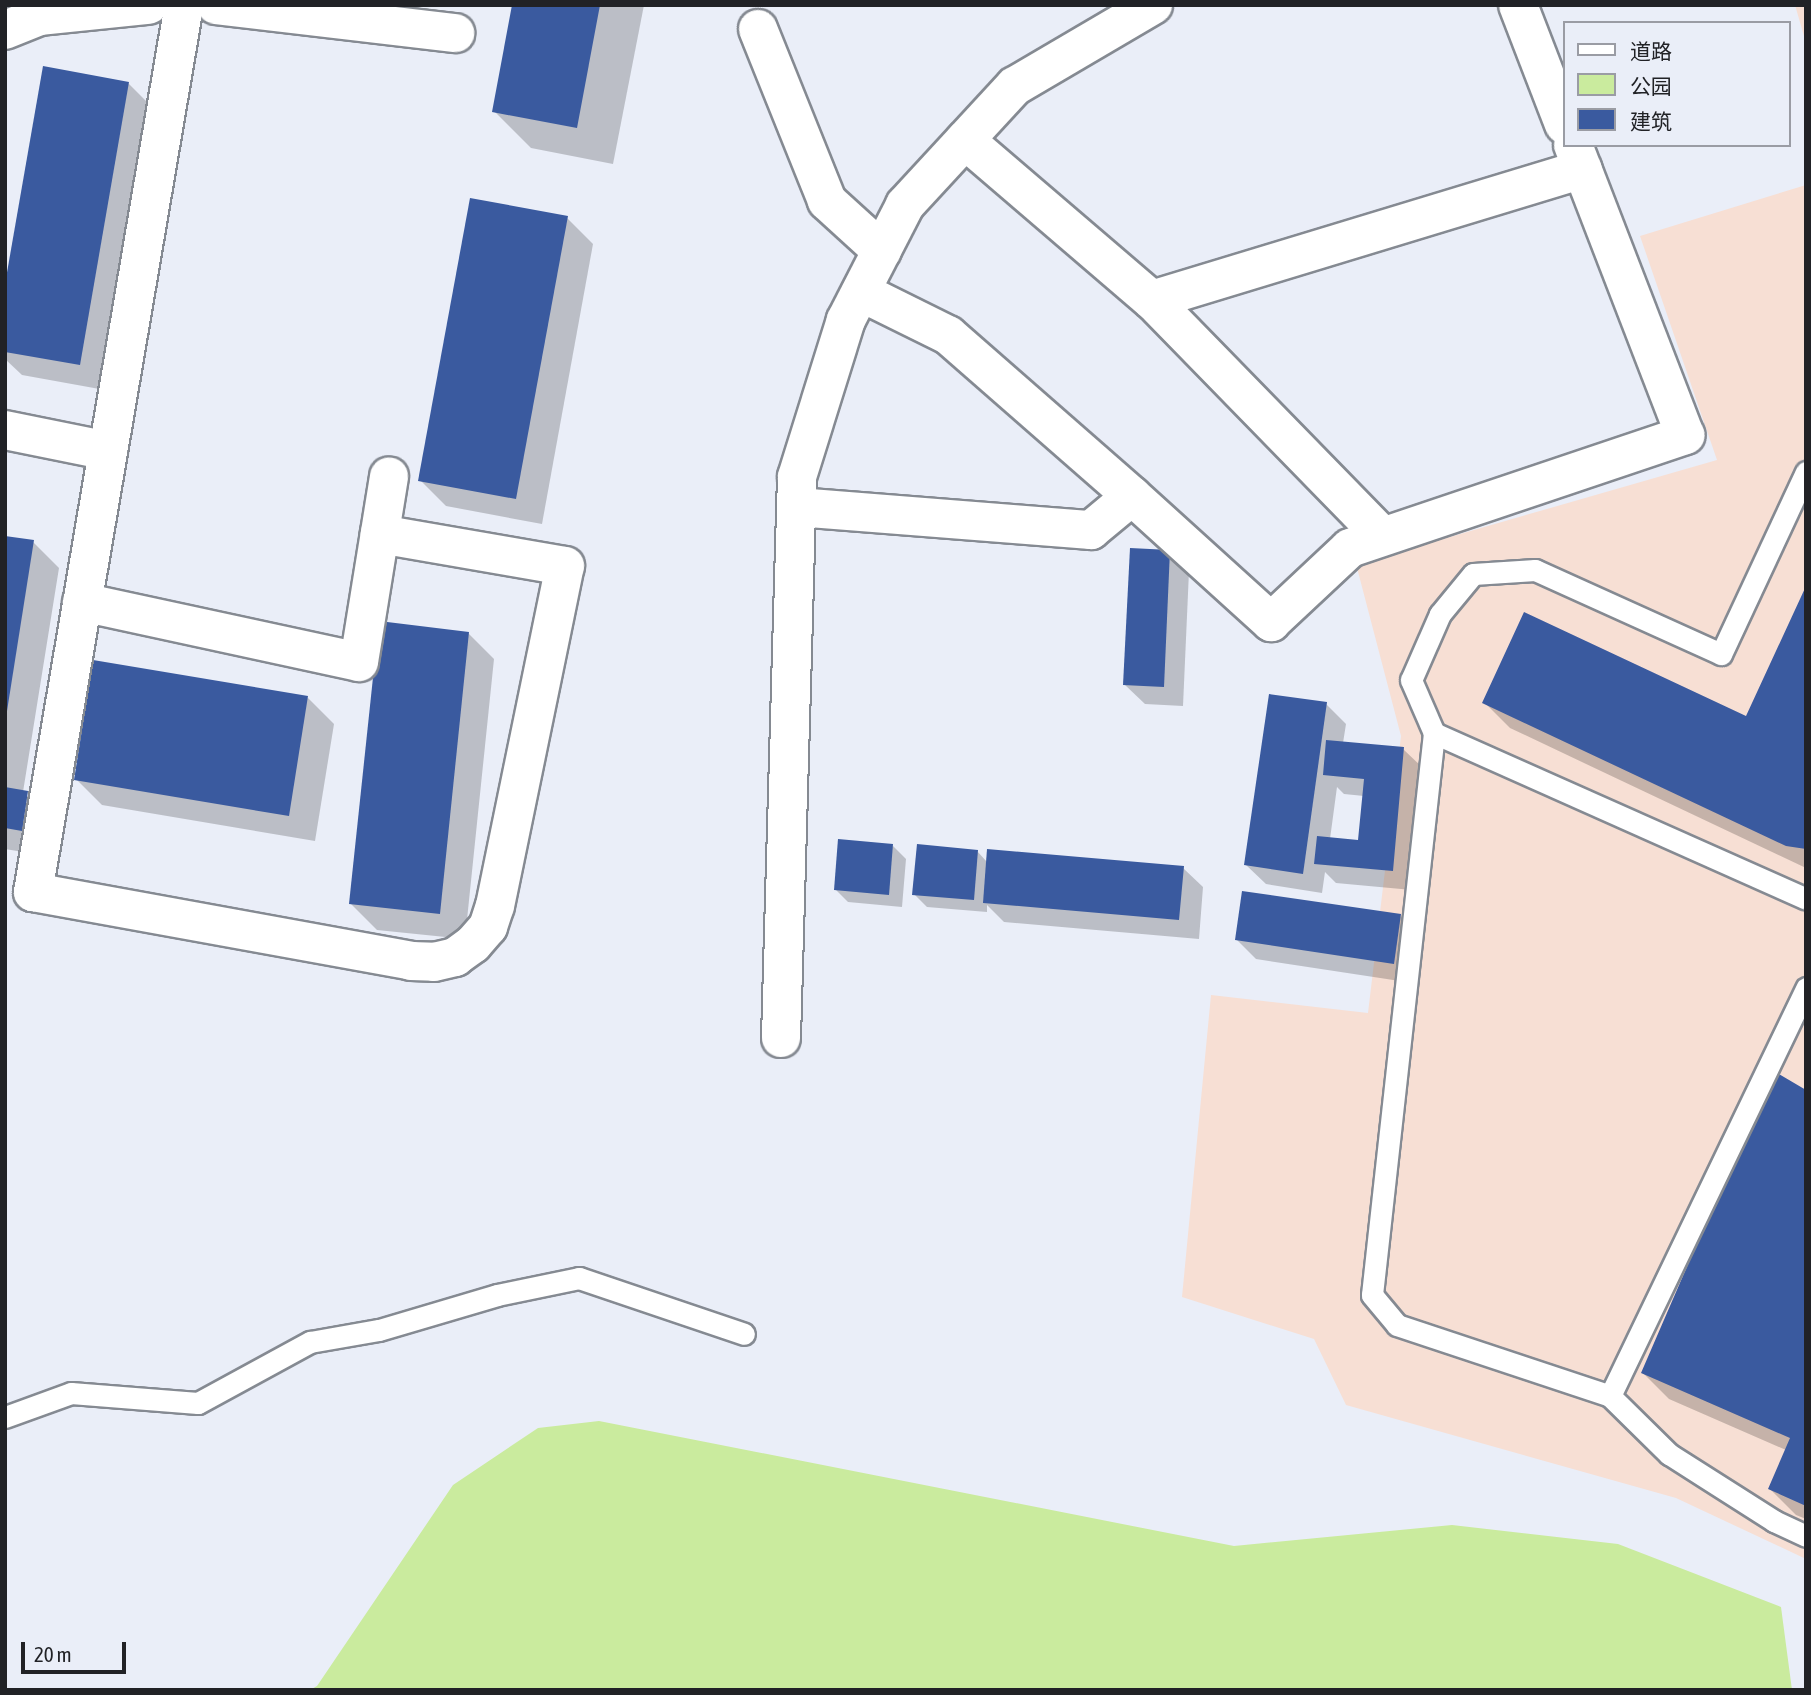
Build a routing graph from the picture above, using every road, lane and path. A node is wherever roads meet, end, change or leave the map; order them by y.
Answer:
1 (148, 5) edge
2 (184, 5) edge
3 (216, 5) edge
4 (1153, 5) edge
5 (1518, 5) edge
6 (758, 29) dead end
7 (5, 30) edge
8 (455, 33) dead end
9 (1562, 119) edge
10 (965, 141) junction
11 (1577, 157) edge
12 (882, 251) junction
13 (861, 292) junction
14 (1152, 300) junction
15 (5, 430) edge
16 (108, 451) junction
17 (1806, 472) edge
18 (389, 476) dead end
19 (1132, 496) junction
20 (797, 507) junction
21 (380, 534) junction
22 (1382, 536) junction
23 (82, 603) junction
24 (1434, 733) junction
25 (1806, 899) edge
26 (1806, 988) edge
27 (781, 1038) dead end
28 (744, 1334) dead end
29 (1611, 1396) junction
30 (5, 1418) edge
31 (1806, 1536) edge

1 - 7 street
2 - 16 street
3 - 8 street
4 - 10 street
5 - 9 street
6 - 12 street
10 - 12 street
10 - 14 street
11 - 14 street
11 - 22 street
12 - 13 street
13 - 19 street
13 - 20 street
14 - 22 street
15 - 16 street
16 - 23 street
17 - 24 lane
18 - 21 street
19 - 20 street
19 - 22 street
20 - 27 street
21 - 23 street
21 - 23 street
24 - 25 lane
24 - 29 lane
26 - 29 lane
28 - 30 lane
29 - 31 lane

